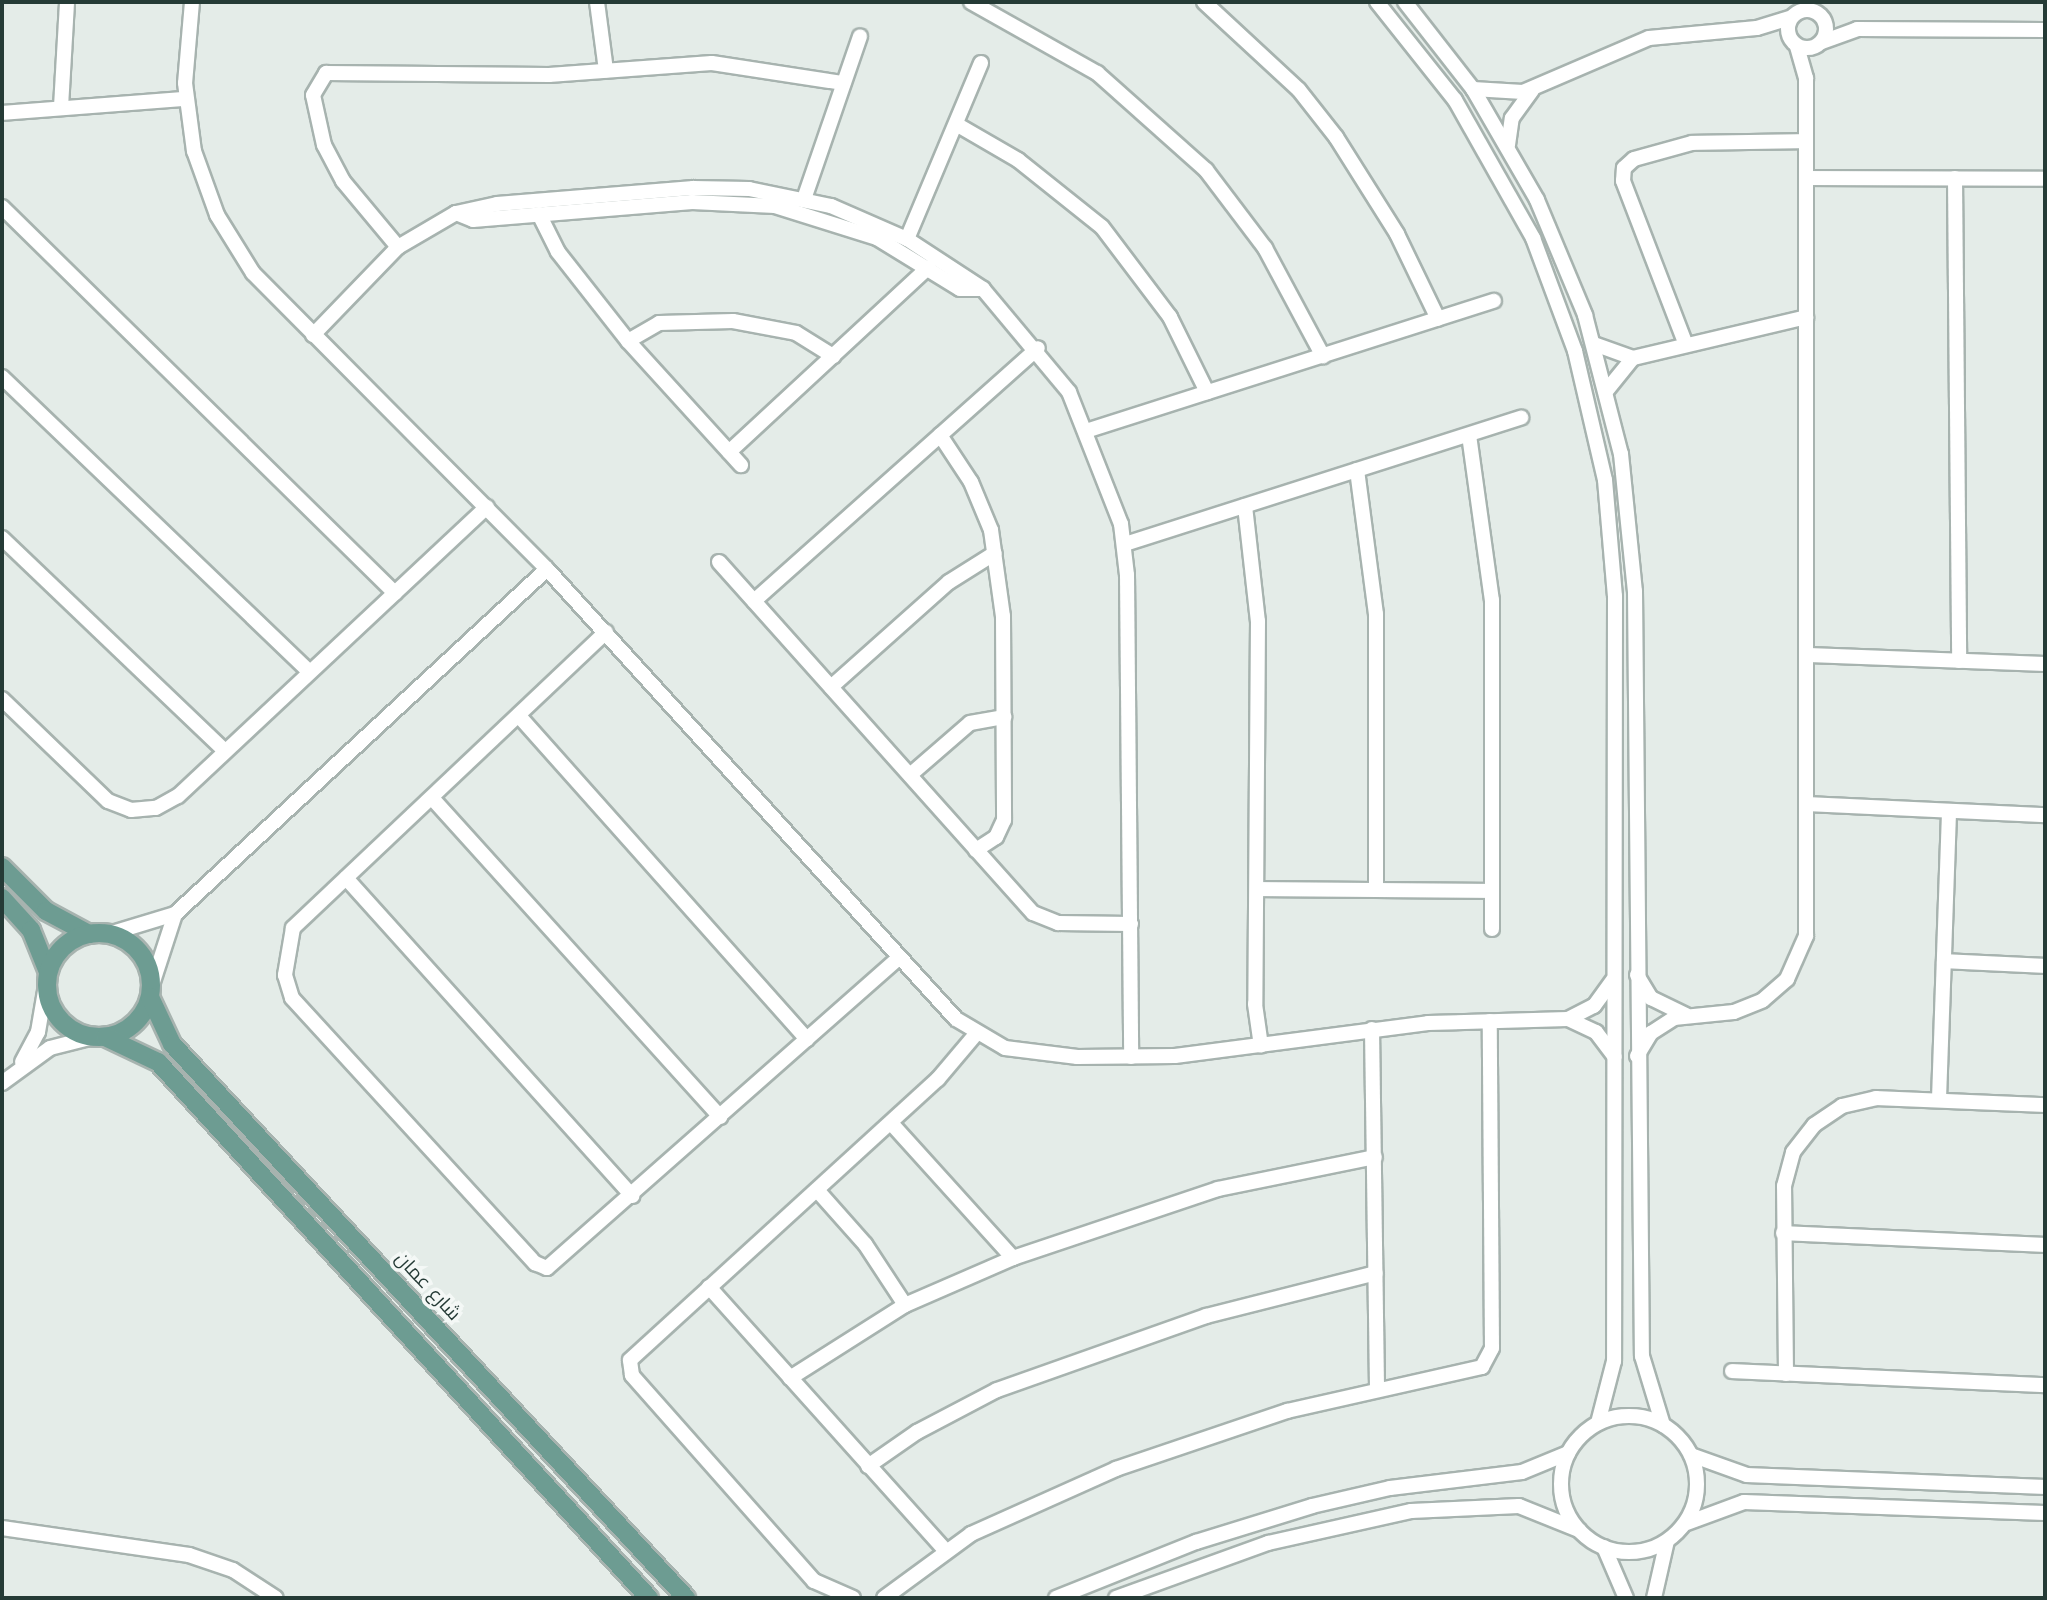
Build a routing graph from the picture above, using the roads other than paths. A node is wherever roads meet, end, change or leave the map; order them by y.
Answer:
1 (67, 2) edge
2 (192, 2) edge
3 (597, 2) edge
4 (971, 2) edge
5 (1203, 2) edge
6 (1377, 2) edge
7 (1405, 2) edge
8 (997, 7) edge
9 (1818, 11) edge
10 (1795, 12) edge
11 (1757, 29) junction
12 (1857, 29) junction
13 (2045, 30) edge
14 (860, 36) dead end
15 (1793, 42) junction
16 (1820, 43) junction
17 (981, 63) dead end
18 (606, 70) junction
19 (1806, 78) junction
20 (843, 83) junction
21 (1473, 89) junction
22 (1533, 89) junction
23 (186, 99) junction
24 (61, 107) junction
25 (2, 113) edge
26 (956, 124) junction
27 (1480, 138) junction
28 (1806, 141) junction
29 (1508, 145) junction
30 (1523, 172) junction
31 (1806, 178) junction
32 (1955, 178) junction
33 (2045, 179) edge
34 (804, 199) junction
35 (2, 207) edge
36 (456, 213) junction
37 (539, 214) junction
38 (14, 224) junction
39 (2, 234) edge
40 (907, 239) junction
41 (398, 247) junction
42 (929, 267) junction
43 (983, 289) junction
44 (1494, 301) dead end
45 (1806, 317) junction
46 (1438, 319) junction
47 (313, 335) junction
48 (628, 341) junction
49 (1594, 344) junction
50 (1686, 345) junction
51 (1038, 348) junction
52 (833, 356) junction
53 (1323, 356) junction
54 (1633, 358) junction
55 (2, 377) edge
56 (1607, 390) junction
57 (1207, 393) junction
58 (1521, 418) dead end
59 (1089, 430) junction
60 (940, 435) junction
61 (1469, 435) junction
62 (729, 453) junction
63 (741, 465) dead end
64 (1357, 470) junction
65 (1245, 506) junction
66 (487, 507) junction
67 (2, 538) edge
68 (1125, 544) junction
69 (995, 553) junction
70 (719, 562) dead end
71 (547, 569) junction
72 (395, 593) junction
73 (754, 601) junction
74 (606, 632) junction
75 (1810, 656) junction
76 (1958, 661) junction
77 (2045, 664) edge
78 (310, 673) junction
79 (831, 687) junction
80 (2, 699) edge
81 (519, 716) junction
82 (1004, 717) junction
83 (225, 751) junction
84 (909, 775) junction
85 (432, 797) junction
86 (1808, 804) junction
87 (1949, 811) junction
88 (2045, 815) edge
89 (976, 850) junction
90 (2, 867) edge
91 (346, 878) junction
92 (1258, 889) junction
93 (1376, 890) junction
94 (1492, 891) junction
95 (2, 898) edge
96 (175, 914) junction
97 (1131, 924) junction
98 (1492, 929) dead end
99 (89, 933) junction
100 (109, 933) junction
101 (898, 959) junction
102 (1944, 961) junction
103 (2045, 966) edge
104 (1636, 974) junction
105 (1614, 975) junction
106 (47, 979) junction
107 (150, 993) junction
108 (1688, 1015) junction
109 (1568, 1019) junction
110 (1490, 1021) junction
111 (1372, 1029) junction
112 (976, 1034) junction
113 (99, 1037) junction
114 (807, 1039) junction
115 (1261, 1046) junction
116 (1131, 1057) junction
117 (1615, 1057) junction
118 (1636, 1057) junction
119 (20, 1066) junction
120 (2, 1083) edge
121 (1939, 1099) junction
122 (2045, 1105) edge
123 (720, 1117) junction
124 (891, 1123) junction
125 (1375, 1157) junction
126 (817, 1190) junction
127 (632, 1196) junction
128 (1783, 1233) junction
129 (2045, 1245) edge
130 (1013, 1258) junction
131 (1376, 1273) junction
132 (709, 1287) junction
133 (905, 1305) junction
134 (1731, 1371) dead end
135 (1786, 1374) junction
136 (790, 1378) junction
137 (2045, 1385) edge
138 (1377, 1390) junction
139 (1598, 1423) junction
140 (1663, 1425) junction
141 (1568, 1453) junction
142 (1691, 1455) junction
143 (868, 1466) junction
144 (2045, 1487) edge
145 (2045, 1513) edge
146 (1683, 1526) junction
147 (2, 1528) edge
148 (1579, 1531) junction
149 (1667, 1541) junction
150 (1604, 1547) junction
151 (945, 1550) junction
152 (276, 1598) edge
153 (649, 1598) edge
154 (686, 1598) edge
155 (853, 1598) edge
156 (884, 1598) edge
157 (1056, 1598) edge
158 (1116, 1598) edge
159 (1626, 1598) edge
160 (1654, 1598) edge

1 - 24 street
2 - 23 street
3 - 18 street
4 - 8 street
5 - 46 street
6 - 27 street
7 - 21 street
8 - 53 street
9 - 10 street
9 - 12 street
9 - 16 street
10 - 11 street
10 - 15 street
11 - 15 street
11 - 22 street
12 - 13 street
12 - 16 street
14 - 20 street
15 - 16 street
15 - 19 street
16 - 19 street
17 - 26 street
18 - 20 street
18 - 41 street
19 - 28 street
20 - 34 street
21 - 22 street
21 - 29 street
22 - 29 street
23 - 24 street
23 - 47 street
24 - 25 street
26 - 40 street
26 - 57 street
27 - 30 street
27 - 105 street
28 - 31 street
28 - 50 street
29 - 30 street
30 - 49 street
31 - 32 street
31 - 45 street
32 - 33 street
32 - 76 street
34 - 36 street
34 - 40 street
35 - 38 street
36 - 37 street
36 - 41 street
37 - 42 street
37 - 48 street
38 - 39 street
38 - 72 street
40 - 43 street
41 - 47 street
42 - 43 street
42 - 52 street
43 - 51 street
44 - 46 street
45 - 50 street
45 - 75 street
46 - 53 street
47 - 66 street
48 - 52 street
48 - 62 street
49 - 54 street
49 - 56 street
50 - 54 street
51 - 59 street
51 - 60 street
52 - 62 street
53 - 57 street
54 - 56 street
55 - 78 street
56 - 104 street
57 - 59 street
58 - 61 street
59 - 68 street
60 - 69 street
60 - 73 street
61 - 64 street
61 - 94 street
62 - 63 street
64 - 65 street
64 - 93 street
65 - 68 street
65 - 92 street
66 - 71 street
66 - 72 street
67 - 83 street
68 - 97 street
69 - 79 street
69 - 82 street
70 - 73 street
71 - 74 street
71 - 96 street
72 - 78 street
73 - 79 street
74 - 81 street
74 - 101 street
75 - 76 street
75 - 86 street
76 - 77 street
78 - 83 street
79 - 84 street
80 - 83 street
81 - 85 street
81 - 114 street
82 - 84 street
82 - 89 street
84 - 89 street
85 - 91 street
85 - 123 street
86 - 87 street
86 - 108 street
87 - 88 street
87 - 102 street
89 - 97 street
90 - 99 main road
91 - 127 street
91 - 127 street
92 - 93 street
92 - 115 street
93 - 94 street
94 - 98 street
95 - 106 main road
96 - 100 street
96 - 107 street
97 - 116 street
99 - 100 main road
99 - 106 main road
100 - 107 main road
101 - 112 street
101 - 114 street
102 - 103 street
102 - 121 street
104 - 108 street
104 - 118 street
105 - 109 street
105 - 117 street
106 - 113 main road
106 - 119 street
107 - 113 main road
107 - 154 main road, شارع عمان
108 - 118 street
109 - 110 street
109 - 117 street
110 - 111 street
110 - 138 street
111 - 115 street
111 - 125 street
112 - 116 street
112 - 124 street
113 - 119 street
113 - 153 main road
114 - 123 street
115 - 116 street
117 - 139 street
118 - 140 street
119 - 120 street
121 - 122 street
121 - 128 street
123 - 127 street
124 - 126 street
124 - 130 street
125 - 130 street
125 - 131 street
126 - 132 street
126 - 133 street
128 - 129 street
128 - 135 street
130 - 133 street
131 - 138 street
131 - 143 street
132 - 136 street
132 - 155 street
133 - 136 street
134 - 135 street
135 - 137 street
136 - 143 street
138 - 151 street
139 - 140 street
139 - 141 street
140 - 142 street
141 - 148 street
141 - 157 street
142 - 144 street
142 - 146 street
143 - 151 street
145 - 146 street
146 - 149 street
147 - 152 street
148 - 150 street
148 - 158 street
149 - 150 street
149 - 160 street
150 - 159 street
151 - 156 street

